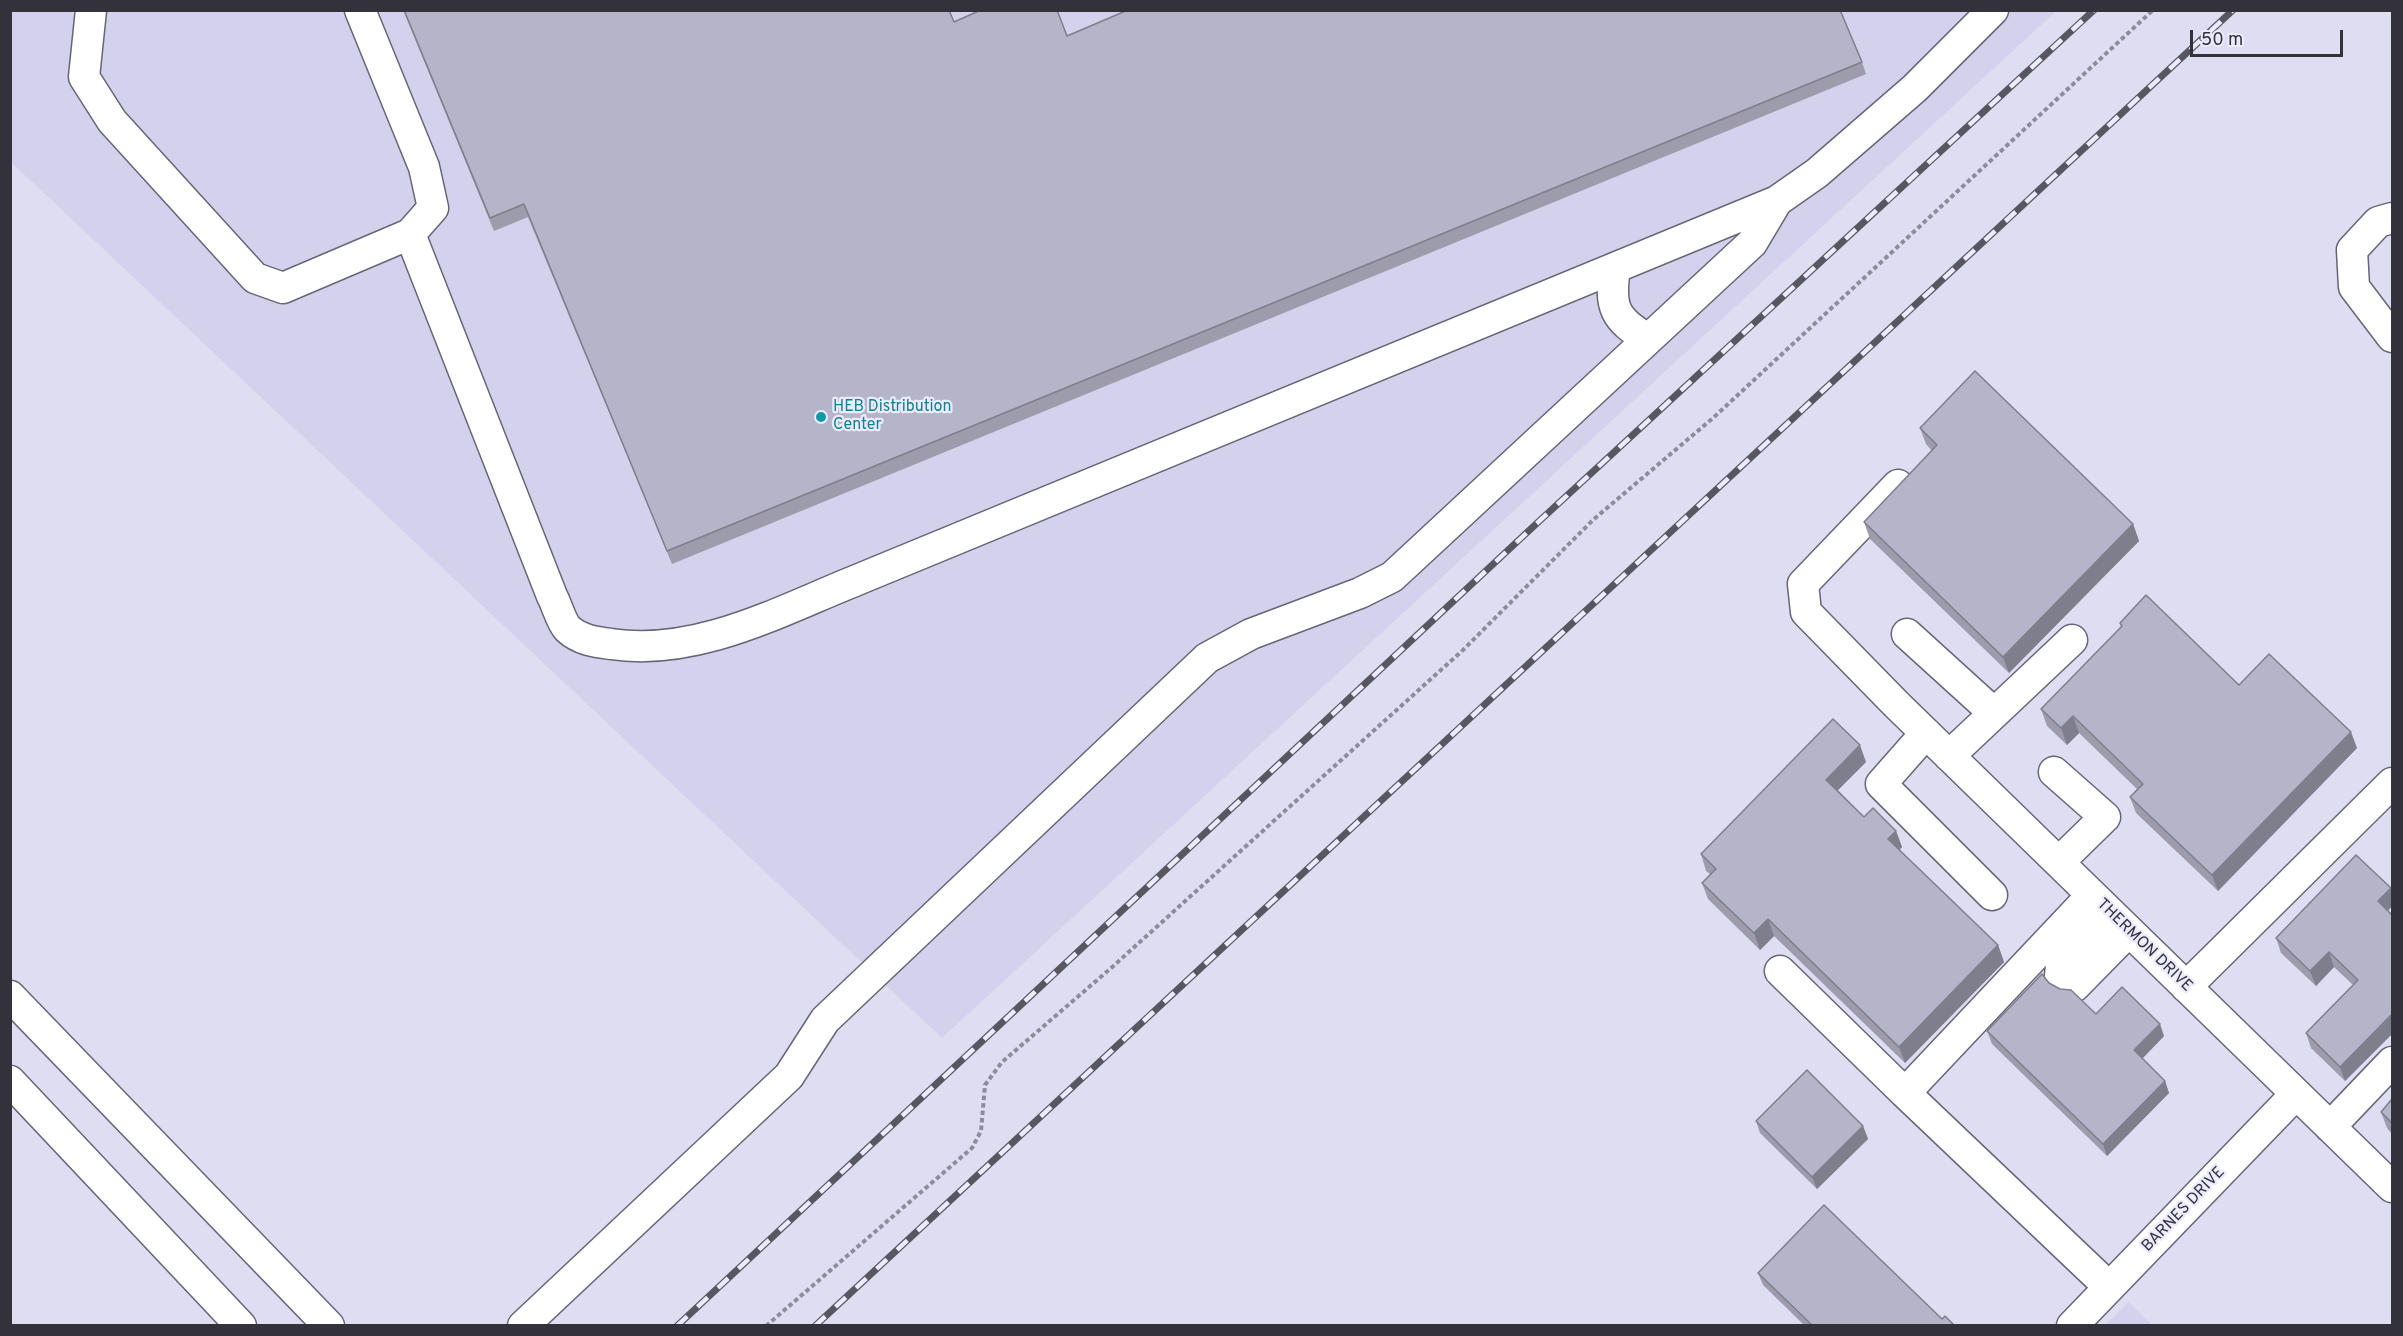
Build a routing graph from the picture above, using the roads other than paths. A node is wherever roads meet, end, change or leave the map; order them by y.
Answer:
1 (91, 10) edge
2 (360, 10) edge
3 (1993, 10) edge
4 (1778, 201) junction
5 (2392, 218) edge
6 (410, 234) junction
7 (1615, 268) junction
8 (2392, 337) edge
9 (1648, 339) junction
10 (1898, 485) edge
11 (1907, 634) dead end
12 (2072, 640) dead end
13 (1994, 713) junction
14 (1926, 734) junction
15 (1949, 756) junction
16 (2055, 772) dead end
17 (2392, 783) edge
18 (2059, 862) junction
19 (1992, 895) dead end
20 (2111, 913) junction
21 (1780, 971) dead end
22 (2186, 987) junction
23 (10, 996) edge
24 (2392, 1062) edge
25 (10, 1081) edge
26 (1905, 1093) junction
27 (2296, 1094) junction
28 (2330, 1127) junction
29 (2392, 1187) edge
30 (2109, 1287) junction
31 (241, 1326) edge
32 (328, 1326) edge
33 (523, 1326) edge
34 (2072, 1326) edge

1 - 6 street
2 - 6 street
3 - 4 street
4 - 7 street
4 - 9 street
5 - 8 street
6 - 7 street
7 - 9 street
9 - 33 street
10 - 14 street, THERMON DRIVE
11 - 13 street
12 - 13 street
13 - 15 street
14 - 15 street, THERMON DRIVE
14 - 19 street
15 - 18 street, THERMON DRIVE
16 - 18 street
17 - 22 street
18 - 20 street, THERMON DRIVE
20 - 22 street, THERMON DRIVE
20 - 26 street
21 - 26 street
22 - 27 street, THERMON DRIVE
23 - 32 street
24 - 28 street
25 - 31 street
26 - 30 street
27 - 28 street, THERMON DRIVE
27 - 30 street, BARNES DRIVE
28 - 29 street, THERMON DRIVE
30 - 34 street, BARNES DRIVE

